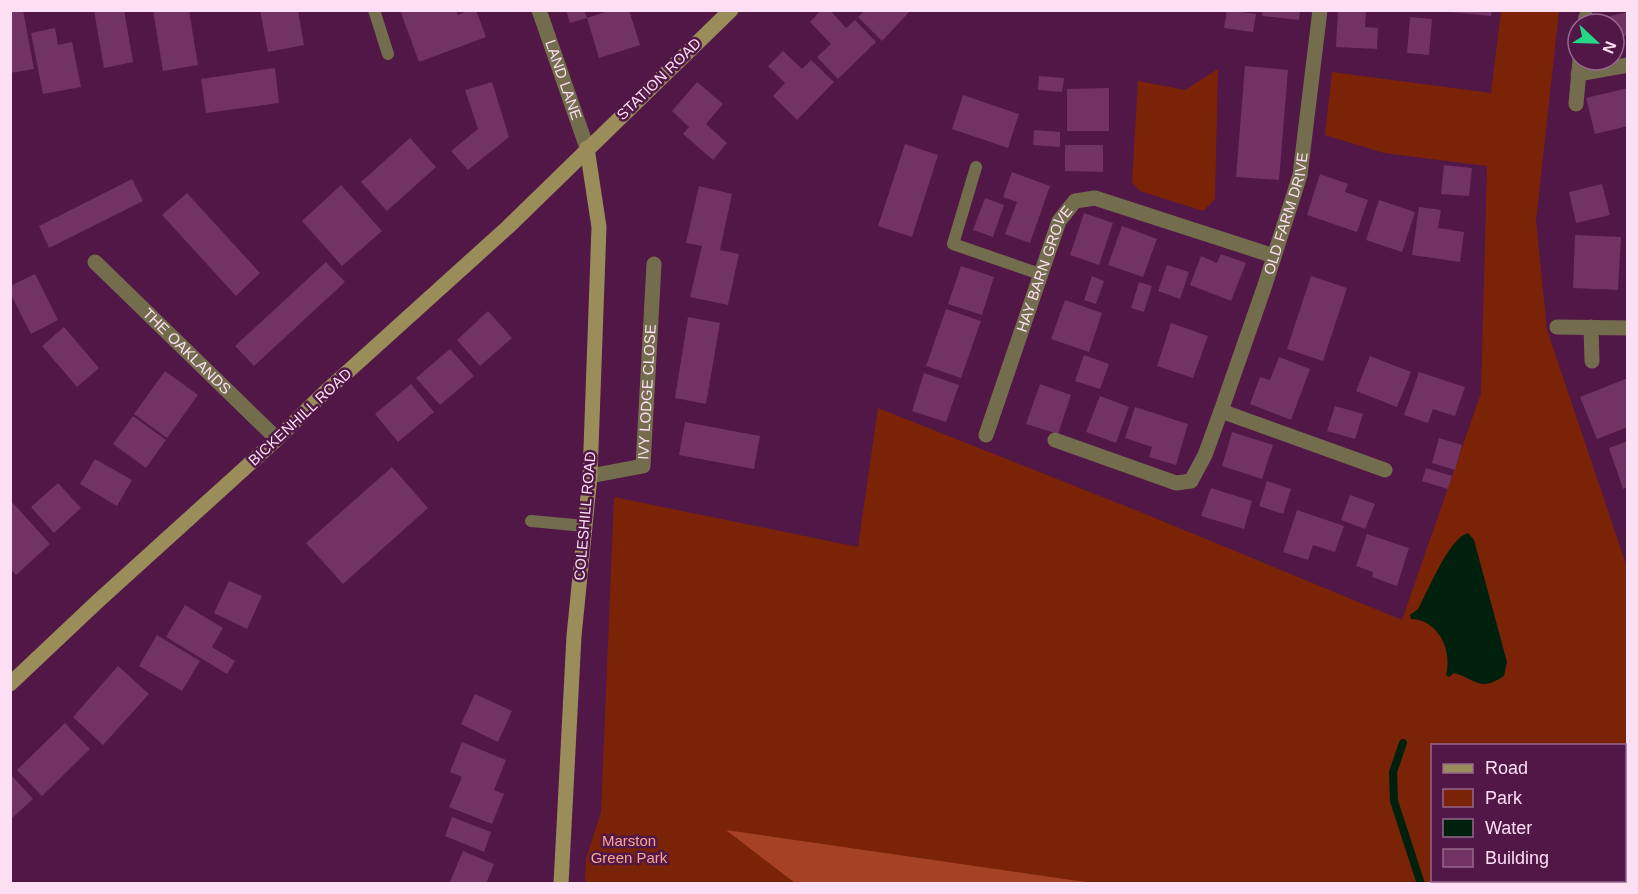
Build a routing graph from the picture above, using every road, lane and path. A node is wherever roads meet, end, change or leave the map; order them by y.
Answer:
1 (374, 10) edge
2 (539, 10) edge
3 (731, 10) edge
4 (1320, 10) edge
5 (388, 54) dead end
6 (1579, 72) edge
7 (1576, 104) dead end
8 (587, 148) junction
9 (976, 167) dead end
10 (1274, 256) junction
11 (95, 262) dead end
12 (654, 264) dead end
13 (1040, 274) junction
14 (1557, 327) dead end
15 (1591, 327) junction
16 (1628, 328) edge
17 (1592, 361) dead end
18 (1221, 411) junction
19 (986, 435) dead end
20 (277, 439) junction
21 (1055, 440) dead end
22 (1385, 470) dead end
23 (590, 476) junction
24 (531, 521) dead end
25 (585, 525) junction
26 (10, 684) edge
27 (561, 884) edge

1 - 5 lane
2 - 8 street, LAND LANE
3 - 8 street, STATION ROAD
4 - 10 street, OLD FARM DRIVE
6 - 7 street
8 - 20 street, BICKENHILL ROAD
8 - 23 street, COLESHILL ROAD
9 - 13 lane
10 - 13 street, HAY BARN GROVE
10 - 18 street, OLD FARM DRIVE
11 - 20 street, THE OAKLANDS
12 - 23 street, IVY LODGE CLOSE
13 - 19 street, HAY BARN GROVE
14 - 15 street
15 - 16 street
15 - 17 street
18 - 21 street, OLD FARM DRIVE
18 - 22 street
20 - 26 street, BICKENHILL ROAD
23 - 25 street, COLESHILL ROAD
24 - 25 lane
25 - 27 street, COLESHILL ROAD

